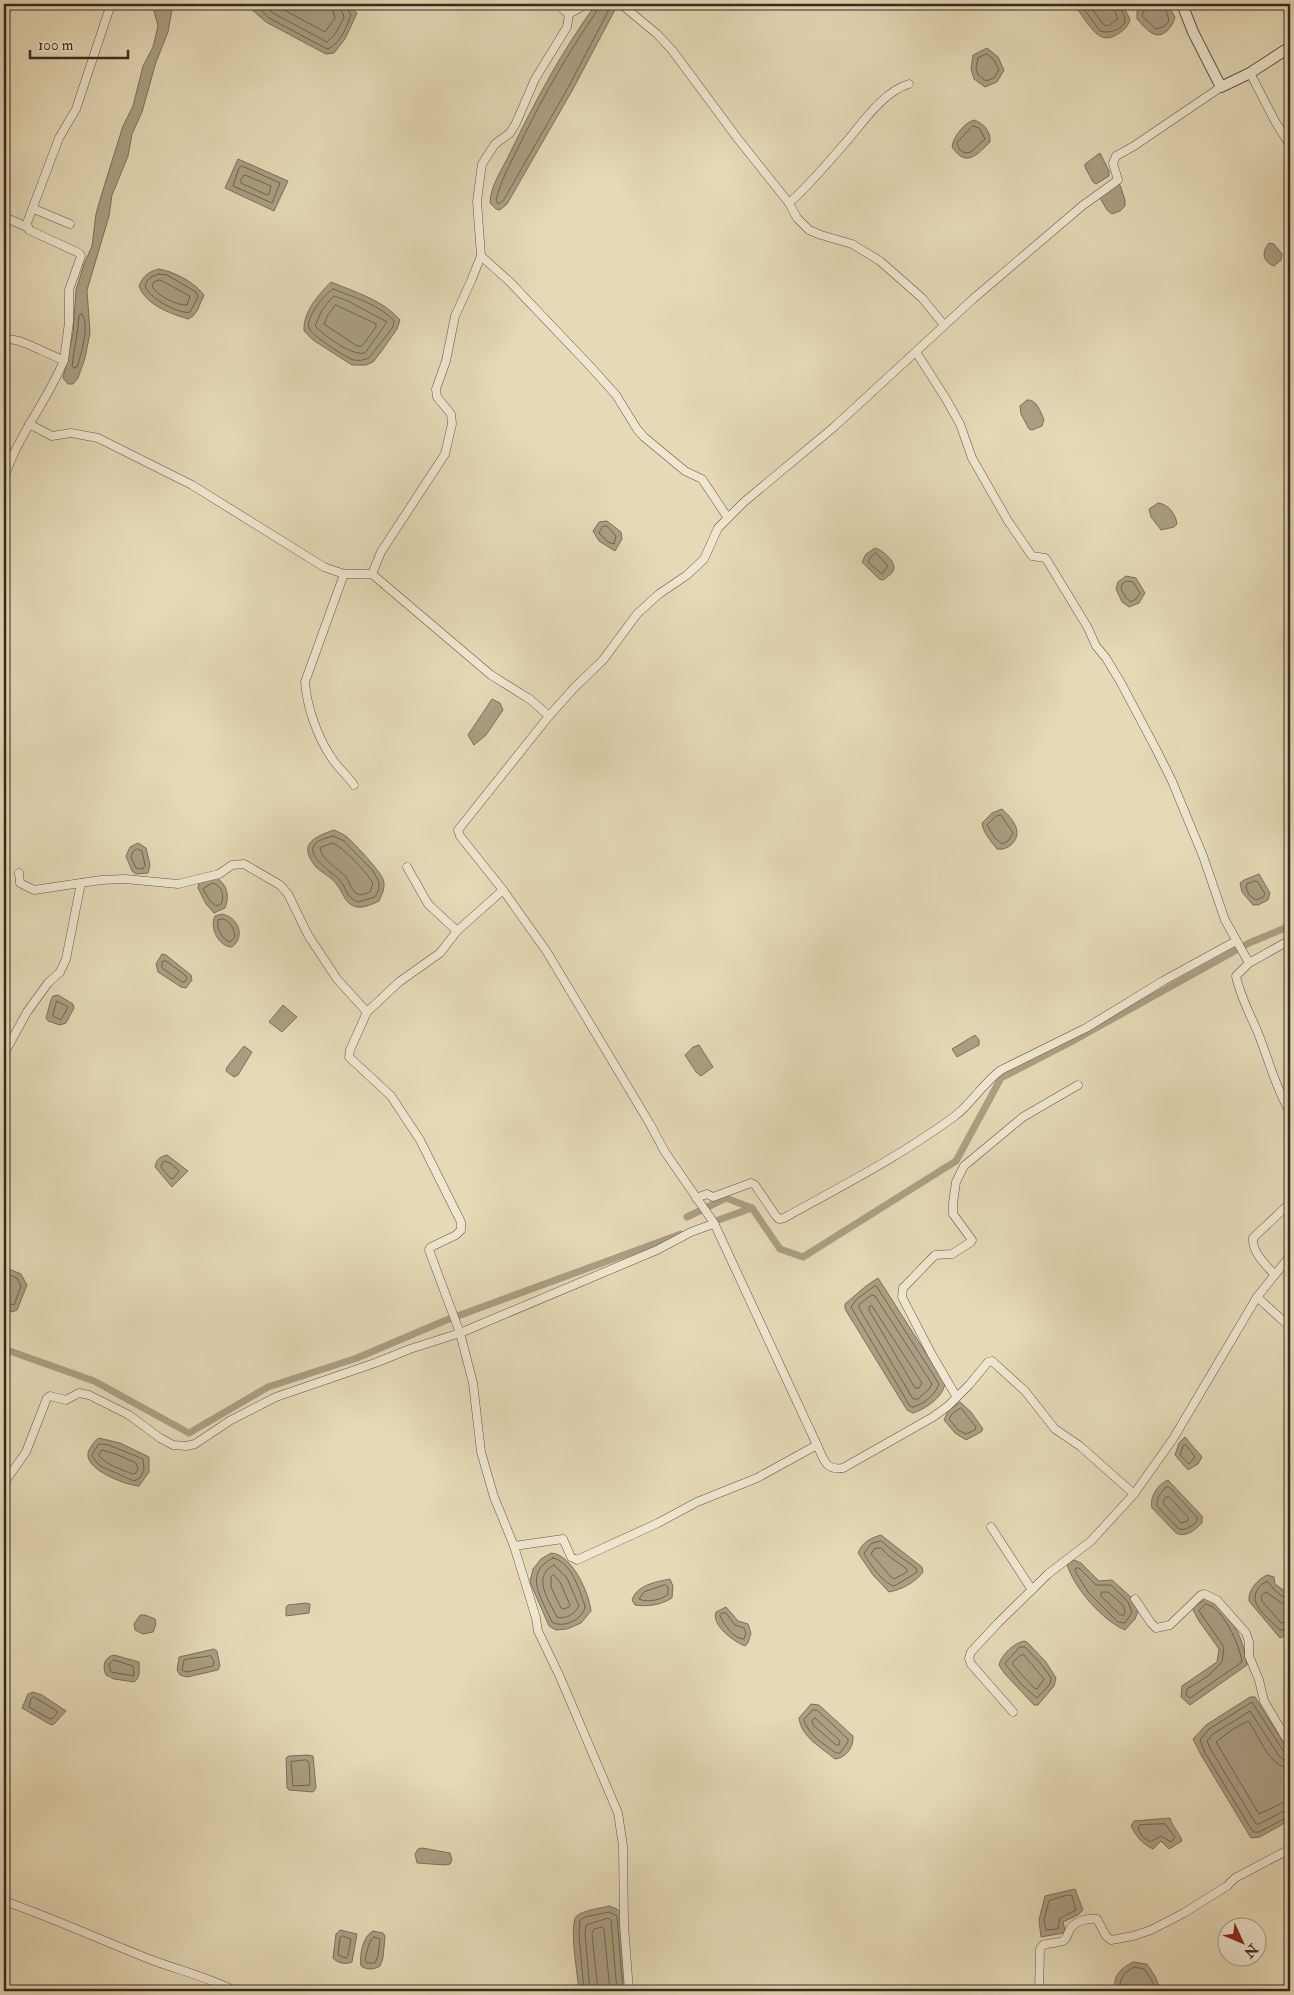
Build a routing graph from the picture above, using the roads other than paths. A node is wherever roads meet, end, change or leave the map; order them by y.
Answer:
1 (110, 4) edge
2 (556, 4) edge
3 (586, 4) edge
4 (622, 4) edge
5 (1182, 4) edge
6 (569, 14) junction
7 (1290, 47) edge
8 (1250, 73) junction
9 (909, 84) dead end
10 (1221, 87) junction
11 (1290, 145) edge
12 (789, 203) junction
13 (34, 209) junction
14 (4, 217) edge
15 (70, 224) dead end
16 (27, 227) junction
17 (481, 256) junction
18 (944, 325) junction
19 (4, 339) edge
20 (916, 352) junction
21 (64, 360) junction
22 (29, 424) junction
23 (4, 479) edge
24 (728, 518) junction
25 (344, 574) junction
26 (372, 574) junction
27 (549, 716) junction
28 (354, 785) dead end
29 (407, 867) dead end
30 (19, 873) dead end
31 (81, 883) junction
32 (503, 890) junction
33 (457, 931) junction
34 (1290, 940) edge
35 (1238, 943) junction
36 (1247, 959) junction
37 (367, 1012) junction
38 (4, 1054) edge
39 (1078, 1085) dead end
40 (1290, 1112) edge
41 (698, 1200) junction
42 (1290, 1203) edge
43 (714, 1224) junction
44 (1290, 1256) edge
45 (1274, 1274) junction
46 (1257, 1297) junction
47 (1290, 1327) edge
48 (459, 1330) junction
49 (956, 1396) junction
50 (817, 1445) junction
51 (4, 1471) edge
52 (12, 1473) junction
53 (4, 1483) edge
54 (1134, 1494) junction
55 (992, 1527) dead end
56 (514, 1546) junction
57 (1032, 1590) junction
58 (1135, 1600) dead end
59 (1013, 1712) dead end
60 (1290, 1745) edge
61 (1290, 1849) edge
62 (4, 1901) edge
63 (235, 1991) edge
64 (629, 1991) edge
65 (1039, 1991) edge

1 - 13 street
2 - 6 street
3 - 6 street
4 - 12 street
5 - 10 street
6 - 17 street
7 - 8 street
8 - 10 street
8 - 11 street
9 - 12 street
10 - 18 street
12 - 18 street
13 - 15 street
13 - 16 street
14 - 16 street
16 - 21 street
17 - 24 street
17 - 26 street
18 - 20 street
19 - 21 street
20 - 24 street
20 - 35 street
21 - 22 street
22 - 23 street
22 - 25 street
24 - 27 street
25 - 26 street
25 - 28 street
26 - 27 street
27 - 32 street
29 - 33 street
30 - 31 street
31 - 37 street
31 - 38 street
32 - 33 street
32 - 41 street
33 - 37 street
34 - 36 street
35 - 36 street
35 - 41 street
36 - 40 street
37 - 48 street
39 - 49 street
41 - 43 street
42 - 45 street
43 - 48 street
43 - 50 street
44 - 45 street
45 - 46 street
46 - 47 street
46 - 54 street
48 - 52 street
48 - 56 street
49 - 50 street
49 - 54 street
50 - 56 street
51 - 52 street
52 - 53 street
54 - 57 street
55 - 57 street
56 - 64 street
57 - 59 street
58 - 60 street
61 - 65 street
62 - 63 street

